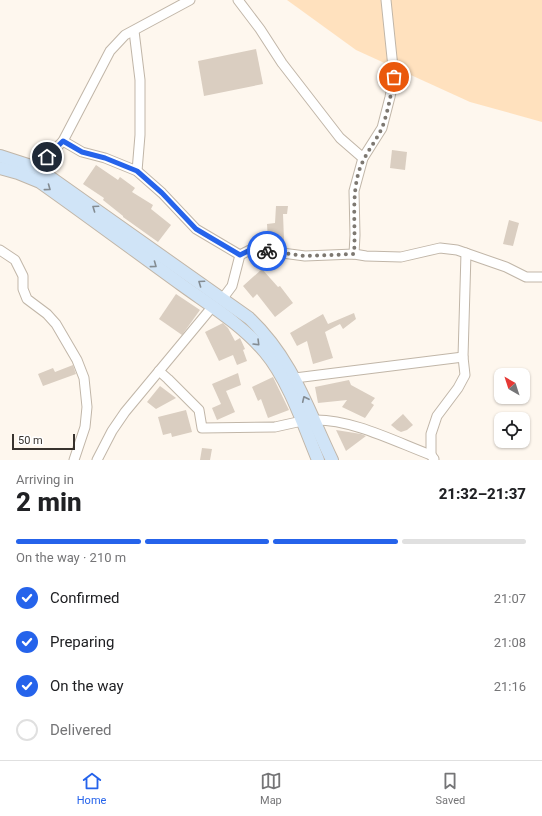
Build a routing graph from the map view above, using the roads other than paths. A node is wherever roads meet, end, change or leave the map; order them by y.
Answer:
1 (190, 0) edge
2 (238, 0) edge
3 (386, 0) edge
4 (134, 31) junction
5 (63, 141) junction
6 (0, 156) edge
7 (363, 158) junction
8 (0, 168) edge
9 (37, 168) junction
10 (137, 171) junction
11 (0, 250) edge
12 (466, 253) junction
13 (354, 254) junction
14 (240, 255) junction
15 (542, 277) edge
16 (223, 298) junction
17 (213, 306) junction
18 (463, 357) junction
19 (159, 371) junction
20 (295, 378) junction
21 (308, 421) junction
22 (433, 458) edge
23 (74, 460) edge
24 (97, 460) edge
25 (318, 460) edge
26 (332, 460) edge

1 - 4 street
2 - 7 street
3 - 7 street
4 - 5 street
4 - 10 street
5 - 9 street
5 - 10 street
6 - 9 street
7 - 13 street
8 -> 17 street
16 -> 9 street
10 - 14 street
11 - 23 street
12 - 13 street
12 - 15 street
12 - 18 street
13 - 14 street
14 - 16 street
16 - 20 street
17 - 19 street
17 -> 21 street
18 - 20 street
18 - 22 street
19 - 21 street
19 - 24 street
21 -> 20 street
21 - 22 street
21 - 25 street
21 - 26 street

